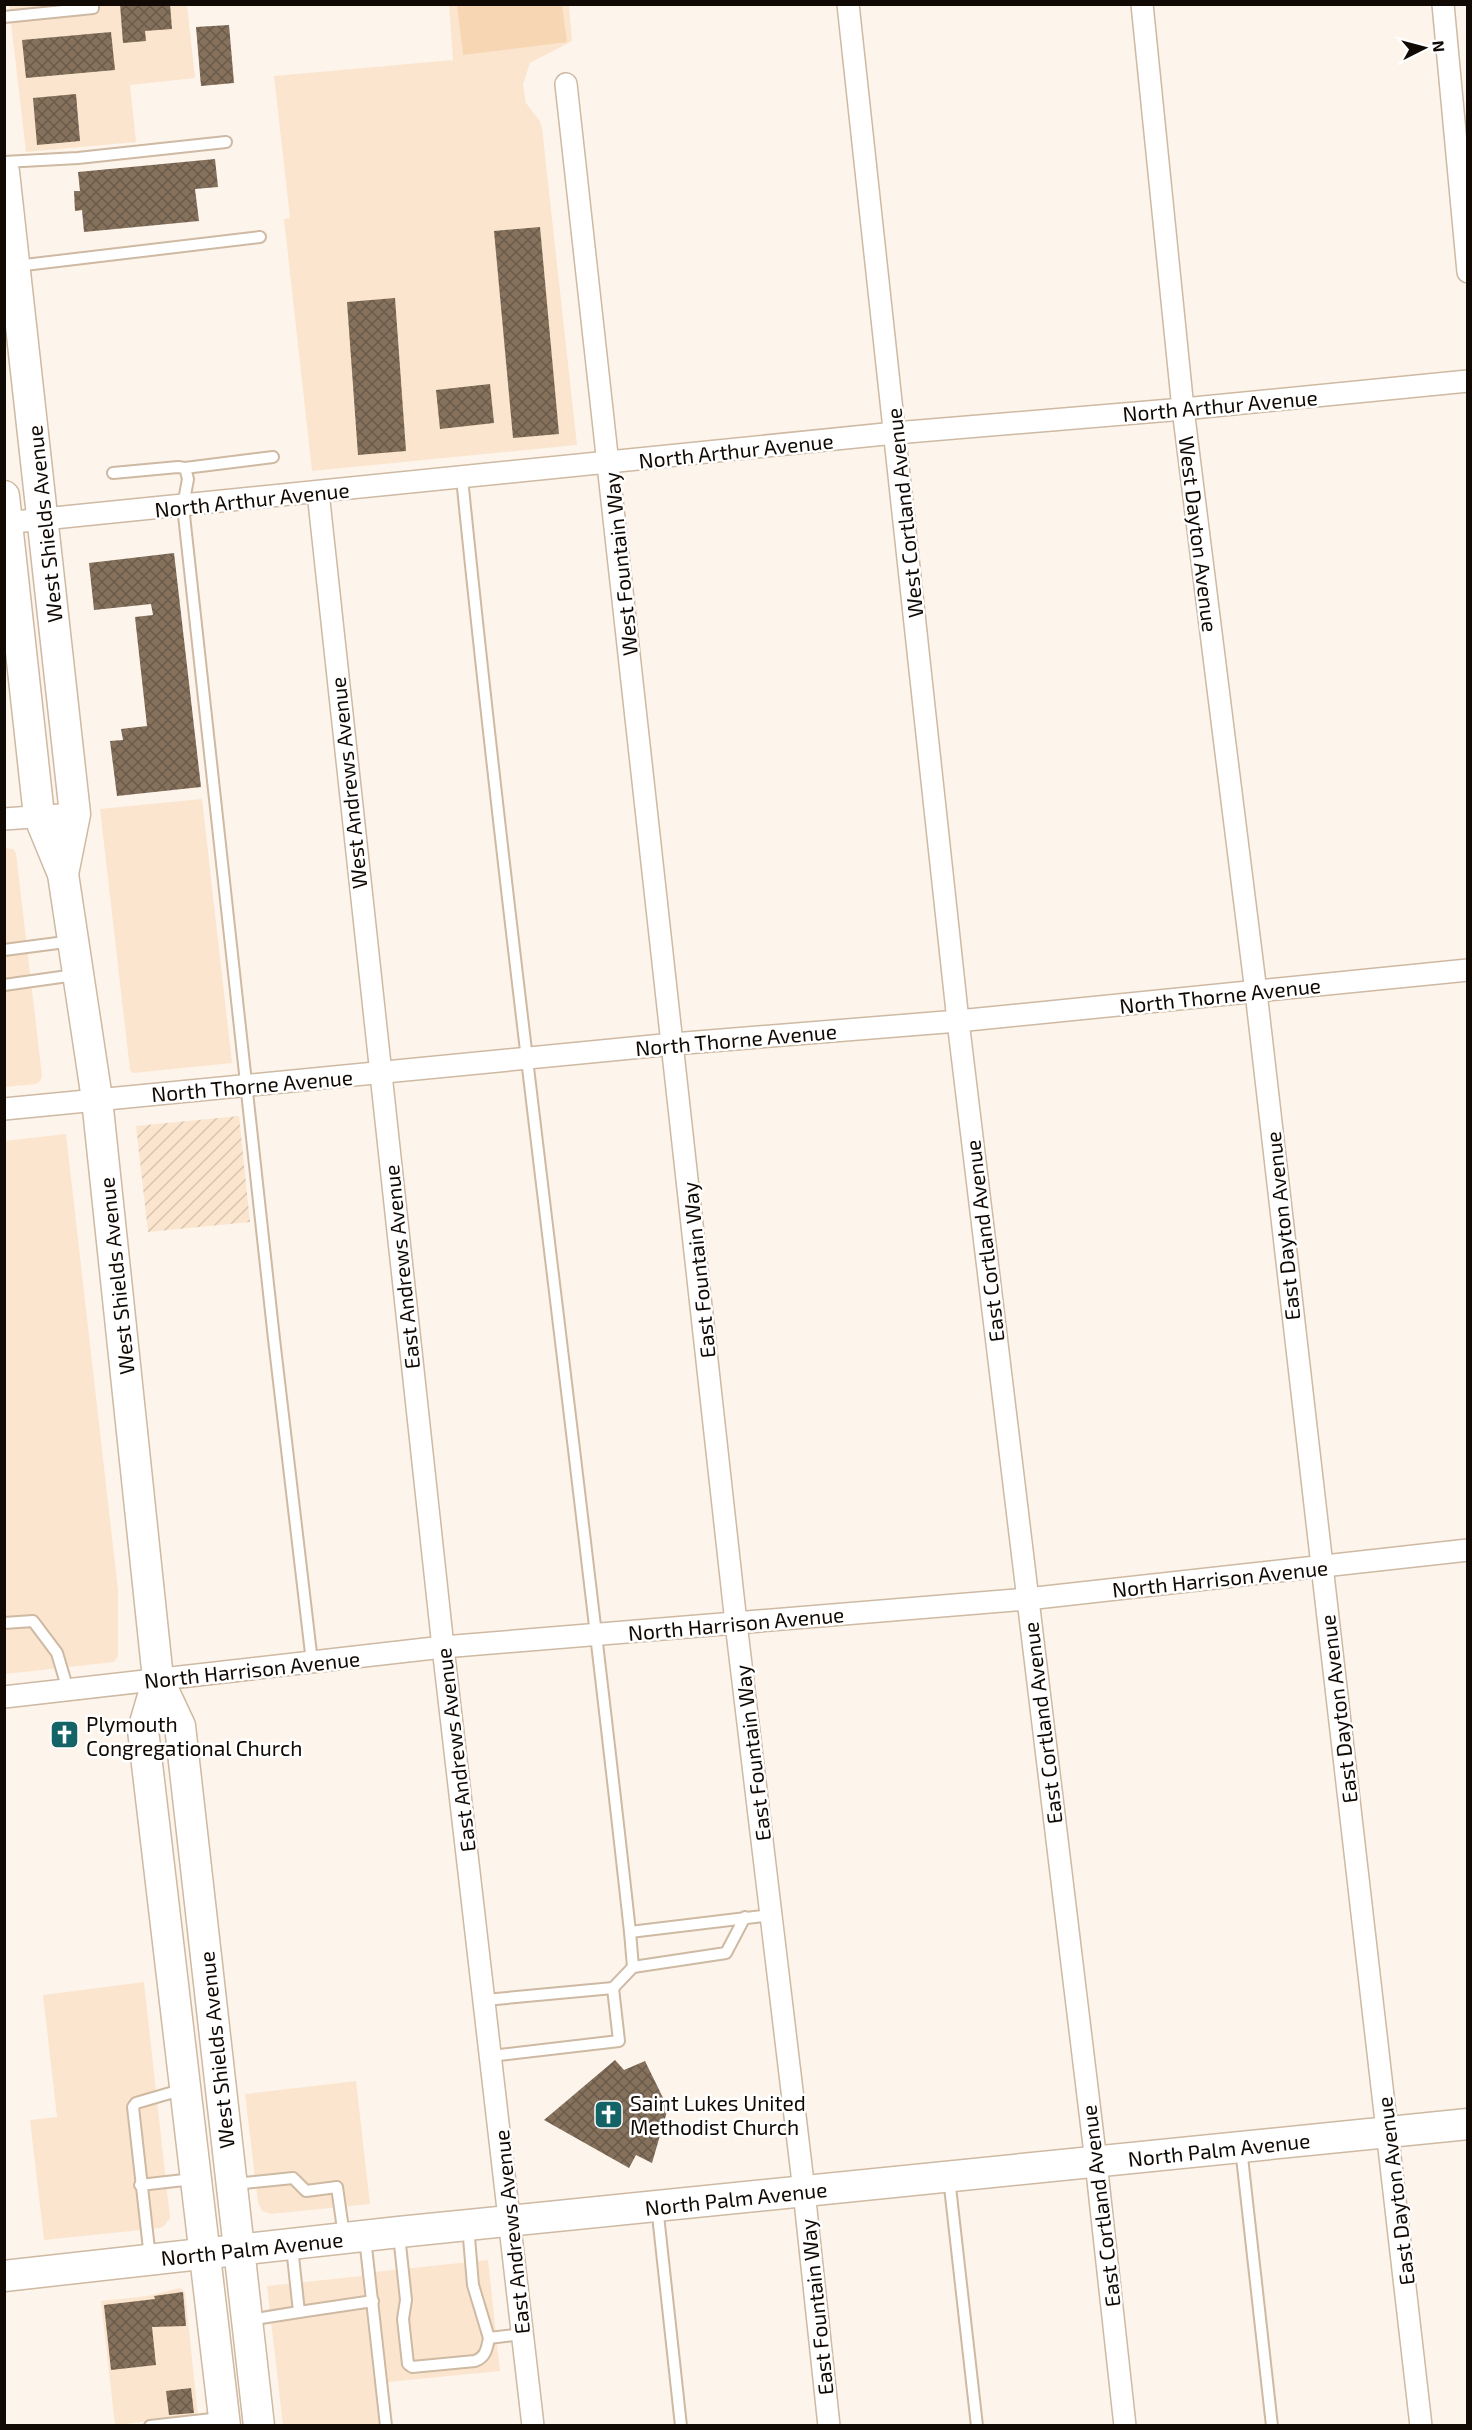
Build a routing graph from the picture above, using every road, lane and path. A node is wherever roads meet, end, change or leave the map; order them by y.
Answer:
1 (93, 4) edge
2 (848, 4) edge
3 (1142, 4) edge
4 (1443, 4) edge
5 (4, 17) edge
6 (566, 84) dead end
7 (226, 142) dead end
8 (4, 162) edge
9 (4, 172) edge
10 (260, 237) dead end
11 (15, 266) junction
12 (1467, 272) edge
13 (4, 315) edge
14 (28, 379) junction
15 (1467, 381) edge
16 (1184, 409) junction
17 (895, 433) junction
18 (273, 457) dead end
19 (608, 464) junction
20 (185, 468) junction
21 (113, 473) dead end
22 (462, 478) junction
23 (318, 492) junction
24 (183, 506) junction
25 (6, 514) edge
26 (44, 518) junction
27 (12, 639) edge
28 (75, 814) junction
29 (39, 816) junction
30 (4, 819) edge
31 (63, 874) junction
32 (74, 941) junction
33 (4, 950) edge
34 (1467, 970) edge
35 (78, 974) junction
36 (4, 985) edge
37 (1256, 992) junction
38 (958, 1021) junction
39 (673, 1044) junction
40 (527, 1059) junction
41 (379, 1074) junction
42 (246, 1086) junction
43 (97, 1099) junction
44 (4, 1109) edge
45 (1467, 1551) edge
46 (1321, 1566) junction
47 (1027, 1599) junction
48 (4, 1623) edge
49 (736, 1623) junction
50 (597, 1635) junction
51 (443, 1647) junction
52 (312, 1662) junction
53 (158, 1679) junction
54 (68, 1690) junction
55 (4, 1697) edge
56 (771, 1915) junction
57 (745, 1917) junction
58 (630, 1932) junction
59 (633, 1967) junction
60 (613, 1988) junction
61 (484, 2000) junction
62 (491, 2056) junction
63 (185, 2089) junction
64 (1467, 2124) edge
65 (1388, 2132) junction
66 (1240, 2148) junction
67 (1096, 2162) junction
68 (949, 2177) junction
69 (196, 2179) junction
70 (231, 2184) junction
71 (140, 2186) junction
72 (804, 2192) junction
73 (657, 2206) junction
74 (510, 2221) junction
75 (468, 2225) junction
76 (399, 2232) junction
77 (354, 2237) junction
78 (292, 2243) junction
79 (239, 2248) junction
80 (204, 2252) junction
81 (150, 2258) junction
82 (4, 2276) edge
83 (373, 2301) junction
84 (299, 2312) junction
85 (247, 2320) junction
86 (523, 2334) junction
87 (489, 2338) junction
88 (224, 2421) edge
89 (150, 2426) edge
90 (259, 2426) edge
91 (386, 2426) edge
92 (533, 2426) edge
93 (681, 2426) edge
94 (829, 2426) edge
95 (977, 2426) edge
96 (1125, 2426) edge
97 (1272, 2426) edge
98 (1421, 2426) edge

1 - 5 lane
2 - 17 street, West Cortland Avenue
3 - 16 street, West Dayton Avenue
4 - 12 street
6 - 19 street, West Fountain Way
7 - 8 lane
9 - 11 main road, West Shields Avenue
10 - 11 lane
11 - 14 main road, West Shields Avenue
13 - 14 main road
14 - 26 main road, West Shields Avenue
15 - 16 street, North Arthur Avenue
16 - 17 street, North Arthur Avenue
16 - 37 street, West Dayton Avenue
17 - 19 street, North Arthur Avenue
17 - 38 street, West Cortland Avenue
18 - 20 lane
19 - 22 street, North Arthur Avenue
19 - 39 street, West Fountain Way
20 - 21 lane
20 - 24 lane
22 - 23 street, North Arthur Avenue
22 - 40 lane
23 - 24 street, North Arthur Avenue
23 - 41 street, West Andrews Avenue
24 - 26 street, North Arthur Avenue
24 - 42 lane
25 - 26 street, North Arthur Avenue
25 - 27 main road, West Shields Avenue
26 - 28 main road, West Shields Avenue
27 - 29 main road, West Shields Avenue
28 - 29 street
28 - 31 main road, West Shields Avenue
29 - 30 street
29 - 31 main road, West Shields Avenue
31 - 32 main road, West Shields Avenue
32 - 33 lane
32 - 35 main road, West Shields Avenue
34 - 37 street, North Thorne Avenue
35 - 36 lane
35 - 43 main road, West Shields Avenue
37 - 38 street, North Thorne Avenue
37 - 46 street, East Dayton Avenue
38 - 39 street, North Thorne Avenue
38 - 47 street, East Cortland Avenue
39 - 40 street, North Thorne Avenue
39 - 49 street, East Fountain Way
40 - 41 street, North Thorne Avenue
40 - 50 lane
41 - 42 street, North Thorne Avenue
41 - 51 street, East Andrews Avenue
42 - 43 street, North Thorne Avenue
42 - 52 lane
43 - 44 street, North Thorne Avenue
43 - 53 main road, West Shields Avenue
45 - 46 street, North Harrison Avenue
46 - 47 street, North Harrison Avenue
46 - 65 street, East Dayton Avenue
47 - 49 street, North Harrison Avenue
47 - 67 street, East Cortland Avenue
48 - 54 lane
49 - 50 street, North Harrison Avenue
49 - 56 street, East Fountain Way
50 - 51 street, North Harrison Avenue
50 - 58 lane
51 - 52 street, North Harrison Avenue
51 - 61 street, East Andrews Avenue
52 - 53 street, North Harrison Avenue
53 - 54 street, North Harrison Avenue
53 - 63 main road, West Shields Avenue
53 - 70 main road, West Shields Avenue
54 - 55 street, North Harrison Avenue
56 - 57 lane
56 - 72 street, East Fountain Way
57 - 58 lane
57 - 59 lane
58 - 59 lane
59 - 60 lane
60 - 61 lane
60 - 62 lane
61 - 62 street, East Andrews Avenue
62 - 74 street, East Andrews Avenue
63 - 69 main road, West Shields Avenue
63 - 71 lane
64 - 65 main road, North Palm Avenue
65 - 66 main road, North Palm Avenue
65 - 98 street, East Dayton Avenue
66 - 67 main road, North Palm Avenue
66 - 97 lane
67 - 68 main road, North Palm Avenue
67 - 96 street, East Cortland Avenue
68 - 72 main road, North Palm Avenue
68 - 95 lane
69 - 71 lane
69 - 80 main road, West Shields Avenue
70 - 77 lane
70 - 79 main road, West Shields Avenue
71 - 81 lane
72 - 73 main road, North Palm Avenue
72 - 94 street, East Fountain Way
73 - 74 main road, North Palm Avenue
73 - 93 lane
74 - 75 main road, North Palm Avenue
74 - 86 street, East Andrews Avenue
75 - 76 main road, North Palm Avenue
75 - 87 lane
76 - 77 main road, North Palm Avenue
76 - 87 lane
77 - 78 main road, North Palm Avenue
77 - 83 lane
78 - 79 main road, North Palm Avenue
78 - 84 lane
79 - 80 main road, North Palm Avenue
79 - 85 main road, West Shields Avenue
80 - 81 main road, North Palm Avenue
80 - 88 main road, West Shields Avenue
81 - 82 main road, North Palm Avenue
83 - 84 lane
83 - 91 lane
84 - 85 lane
85 - 90 main road, West Shields Avenue
86 - 87 lane
86 - 92 street, East Andrews Avenue
88 - 89 lane

